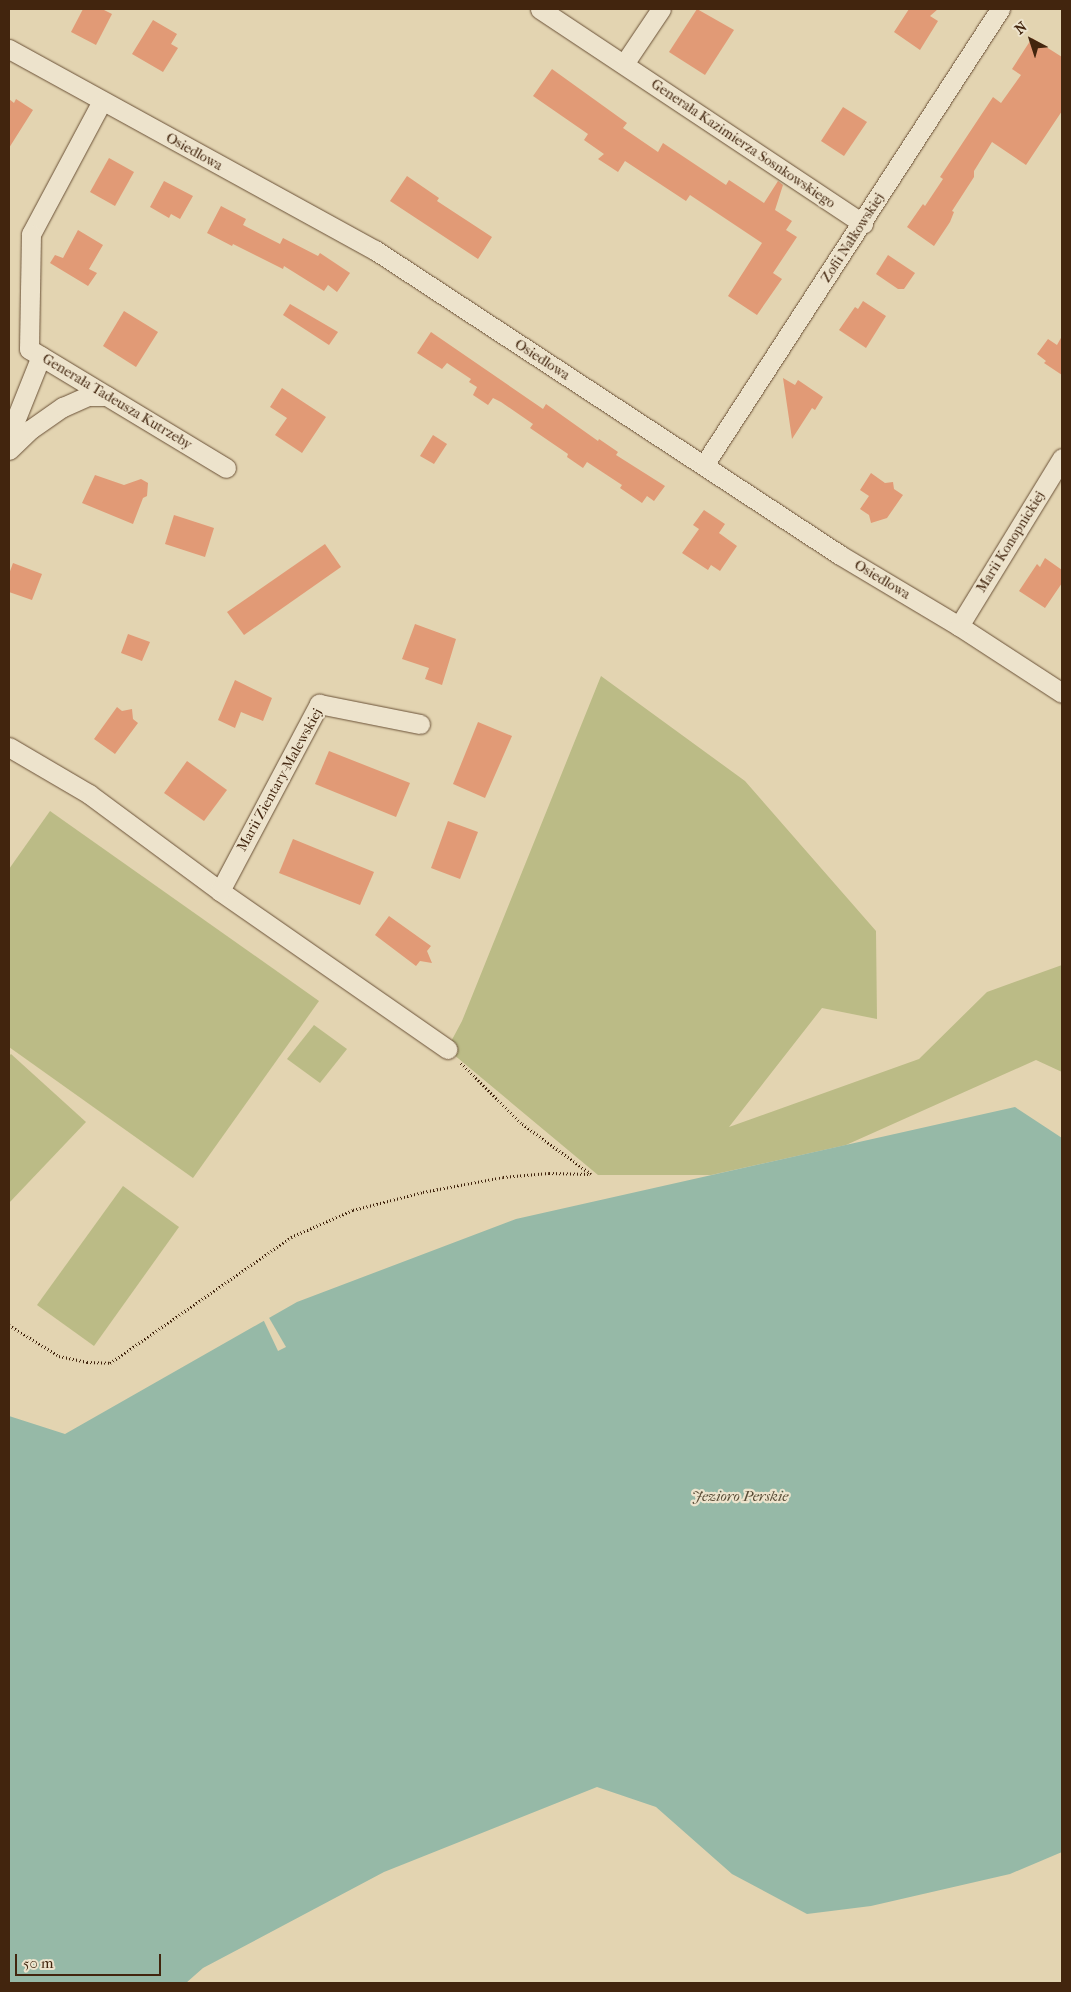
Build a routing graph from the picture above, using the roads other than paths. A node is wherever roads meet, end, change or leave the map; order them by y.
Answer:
1 (540, 9) edge
2 (661, 9) edge
3 (1000, 9) edge
4 (9, 49) edge
5 (624, 64) junction
6 (102, 101) junction
7 (863, 224) junction
8 (41, 356) junction
9 (107, 396) junction
10 (9, 436) edge
11 (9, 450) edge
12 (1062, 458) edge
13 (704, 465) junction
14 (226, 468) dead end
15 (959, 626) junction
16 (1062, 693) edge
17 (420, 724) dead end
18 (9, 747) edge
19 (220, 891) junction
20 (447, 1049) road end

1 - 5 street, Generała Kazimierza Sosnkowskiego
2 - 5 street
3 - 7 street, Zofii Nałkowskiej
4 - 6 street, Osiedlowa
5 - 7 street, Generała Kazimierza Sosnkowskiego
6 - 8 street, Generała Tadeusza Kutrzeby
6 - 13 street, Osiedlowa
7 - 13 street, Zofii Nałkowskiej
8 - 9 street, Generała Tadeusza Kutrzeby
8 - 10 street
9 - 11 street
9 - 14 street, Generała Tadeusza Kutrzeby
12 - 15 street, Marii Konopnickiej
13 - 15 street, Osiedlowa
15 - 16 street, Osiedlowa
17 - 19 street, Marii Zientary-Malewskiej
18 - 19 street
19 - 20 street

